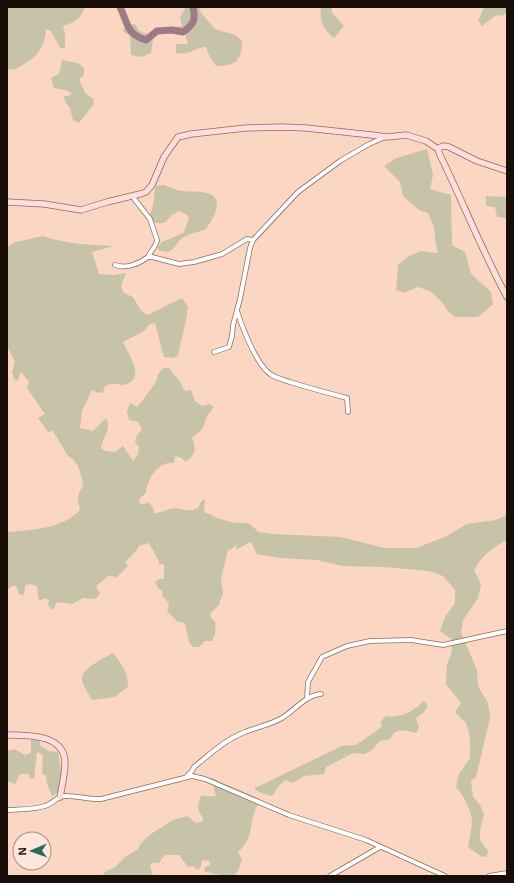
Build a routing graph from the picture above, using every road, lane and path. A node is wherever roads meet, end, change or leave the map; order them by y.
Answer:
1 (387, 137) junction
2 (438, 149) junction
3 (507, 171) edge
4 (132, 196) junction
5 (7, 202) edge
6 (253, 240) junction
7 (148, 257) junction
8 (115, 265) dead end
9 (507, 297) edge
10 (237, 311) junction
11 (214, 352) dead end
12 (348, 412) dead end
13 (507, 631) edge
14 (321, 694) dead end
15 (307, 699) junction
16 (7, 735) edge
17 (185, 777) junction
18 (60, 797) junction
19 (7, 810) edge
20 (380, 847) junction
21 (507, 873) edge
22 (330, 876) edge
23 (445, 876) edge
24 (489, 876) edge

1 - 2 street
1 - 4 street
1 - 6 street
2 - 3 street
2 - 9 street
4 - 5 street
4 - 7 street
6 - 7 street
6 - 10 street
7 - 8 street
10 - 11 street
10 - 12 street
13 - 15 street
14 - 15 street
15 - 17 street
16 - 18 street
17 - 18 street
17 - 20 street
18 - 19 street
20 - 22 street
20 - 23 street
21 - 24 street

